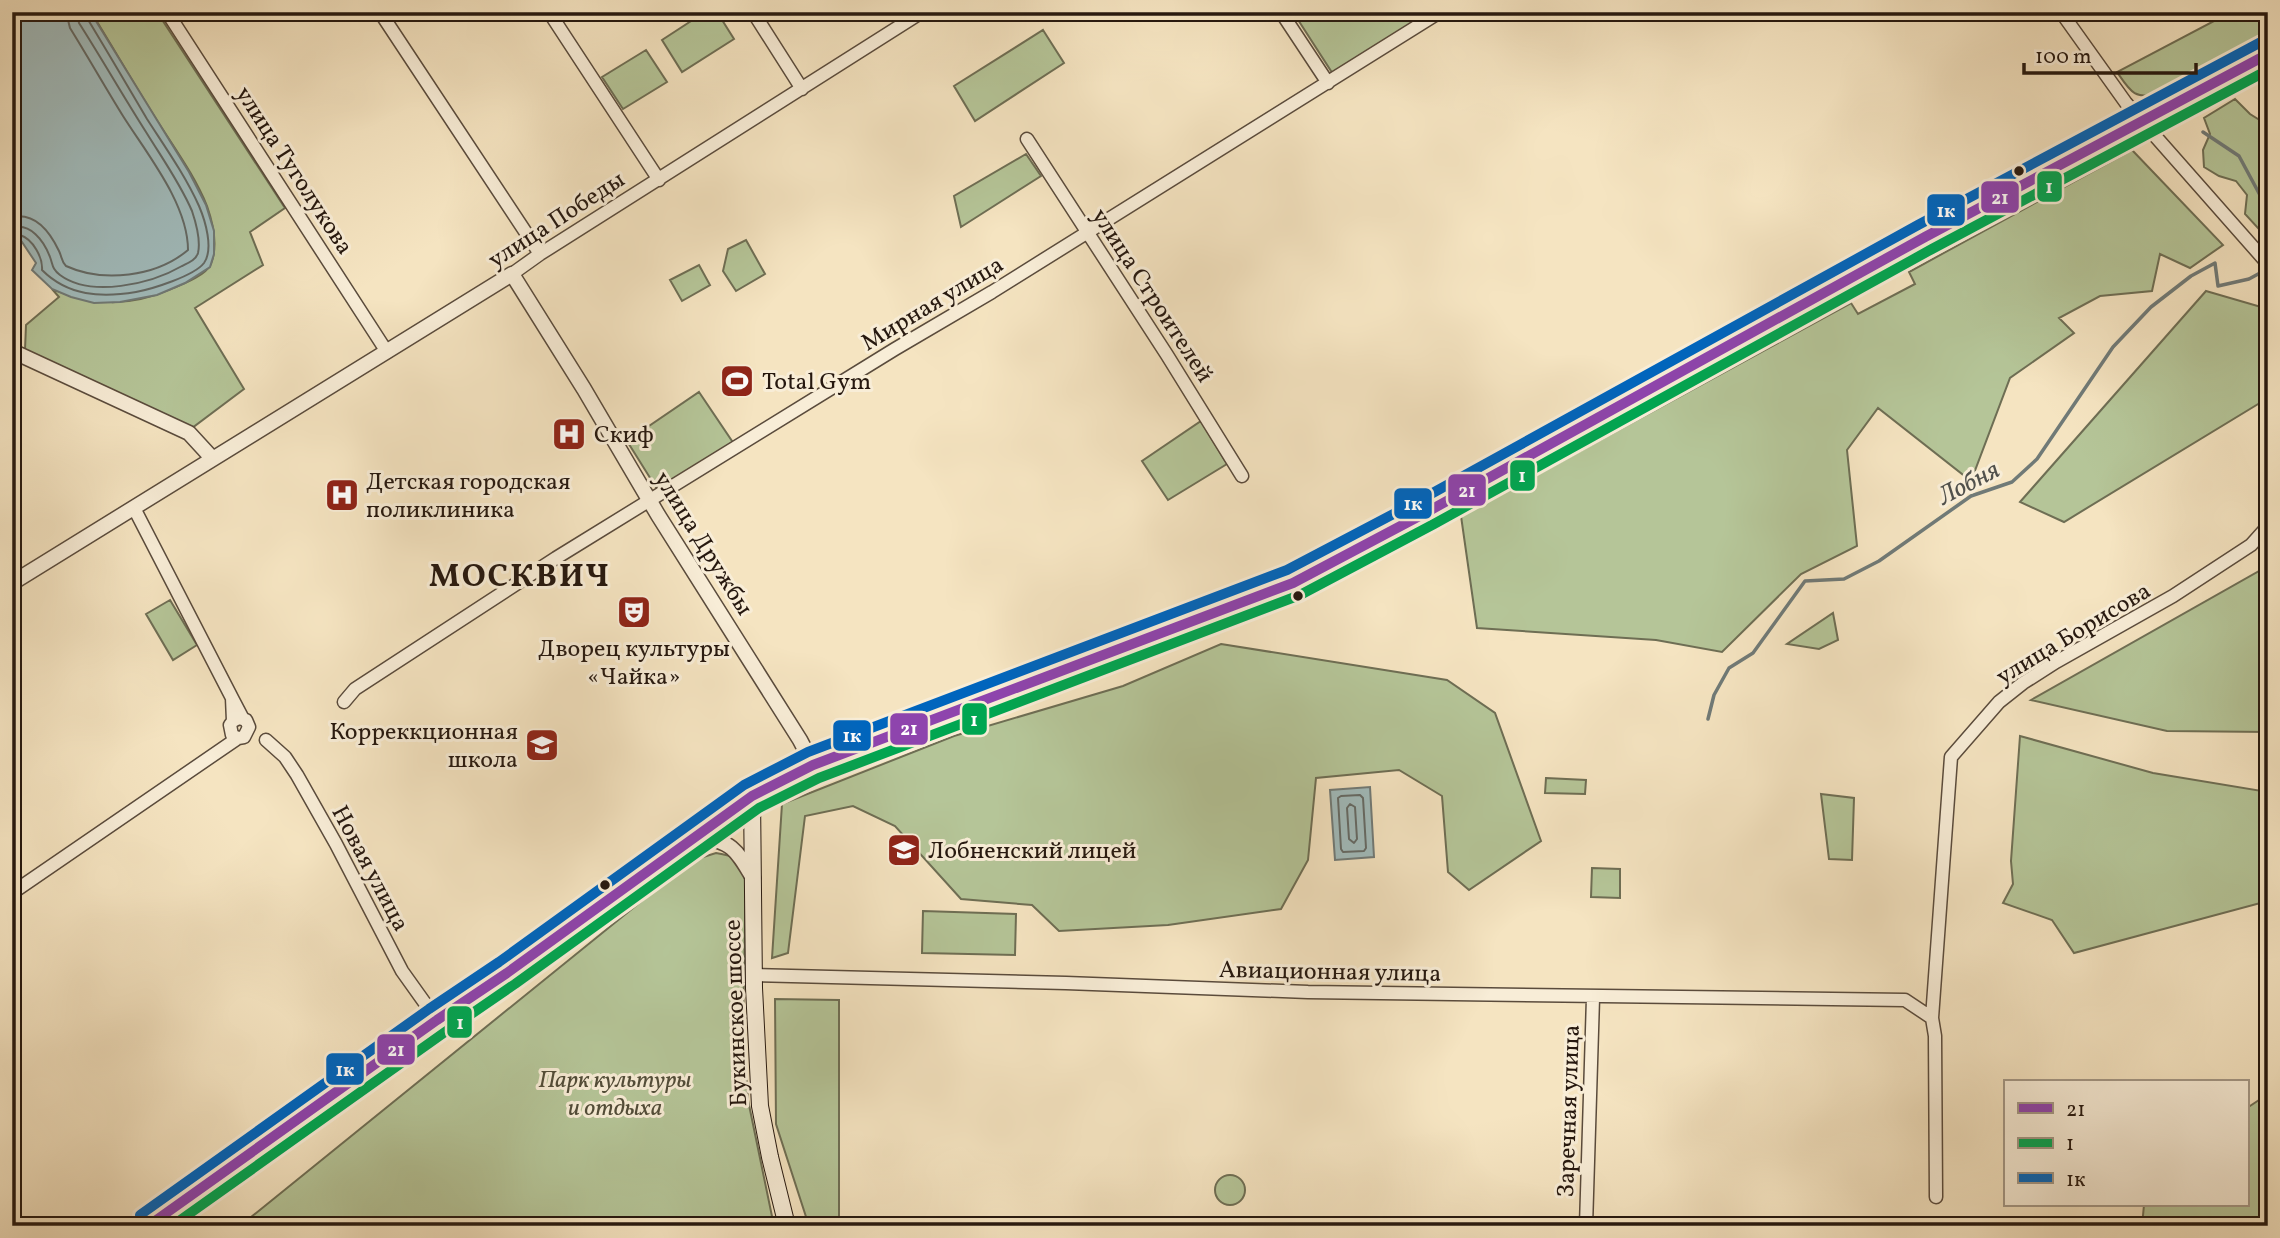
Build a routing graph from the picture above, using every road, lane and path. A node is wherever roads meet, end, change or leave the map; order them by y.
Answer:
1 (167, 12) edge
2 (380, 12) edge
3 (550, 12) edge
4 (753, 12) edge
5 (922, 12) edge
6 (1281, 12) edge
7 (1440, 12) edge
8 (2060, 12) edge
9 (2268, 54) edge
10 (1328, 83) junction
11 (802, 89) junction
12 (2141, 121) junction
13 (1027, 139) dead end
14 (659, 180) junction
15 (1088, 232) junction
16 (540, 254) junction
17 (2268, 264) edge
18 (512, 274) junction
19 (12, 351) edge
20 (387, 352) junction
21 (212, 458) junction
22 (1242, 476) dead end
23 (650, 501) junction
24 (134, 508) junction
25 (2268, 526) edge
26 (12, 583) edge
27 (344, 702) dead end
28 (240, 728) junction
29 (813, 765) junction
30 (752, 796) junction
31 (697, 835) junction
32 (754, 879) junction
33 (12, 892) edge
34 (754, 975) junction
35 (1593, 998) junction
36 (1932, 1018) junction
37 (437, 1020) junction
38 (1936, 1197) dead end
39 (148, 1226) edge
40 (787, 1226) edge
41 (1586, 1226) edge

1 - 20 street, улица Туголукова
2 - 16 street
3 - 14 street
4 - 11 street
5 - 11 street, улица Победы
6 - 10 street
7 - 10 street, Мирная улица
8 - 12 street
9 - 12 main road
10 - 15 street, Мирная улица
11 - 14 street, улица Победы
12 - 17 street
12 - 29 main road
13 - 15 street, улица Строителей
14 - 16 street, улица Победы
15 - 22 street, улица Строителей
15 - 23 street, Мирная улица
16 - 18 street, улица Победы
18 - 20 street, улица Победы
18 - 23 street, улица Дружбы
19 - 21 street
20 - 21 street, улица Победы
21 - 24 street, улица Победы
23 - 27 street, Мирная улица
23 - 29 street, улица Дружбы
24 - 26 street, улица Победы
24 - 28 street
25 - 36 street, улица Борисова
28 - 33 street
28 - 37 street, Новая улица
29 - 30 main road
30 - 31 street
30 - 32 main road, Букинское шоссе
31 - 32 street
31 - 37 street
32 - 34 main road, Букинское шоссе
34 - 35 street, Авиационная улица
34 - 40 main road, Букинское шоссе
35 - 36 street, Авиационная улица
35 - 41 street, Заречная улица
36 - 38 street, улица Борисова
37 - 39 street

